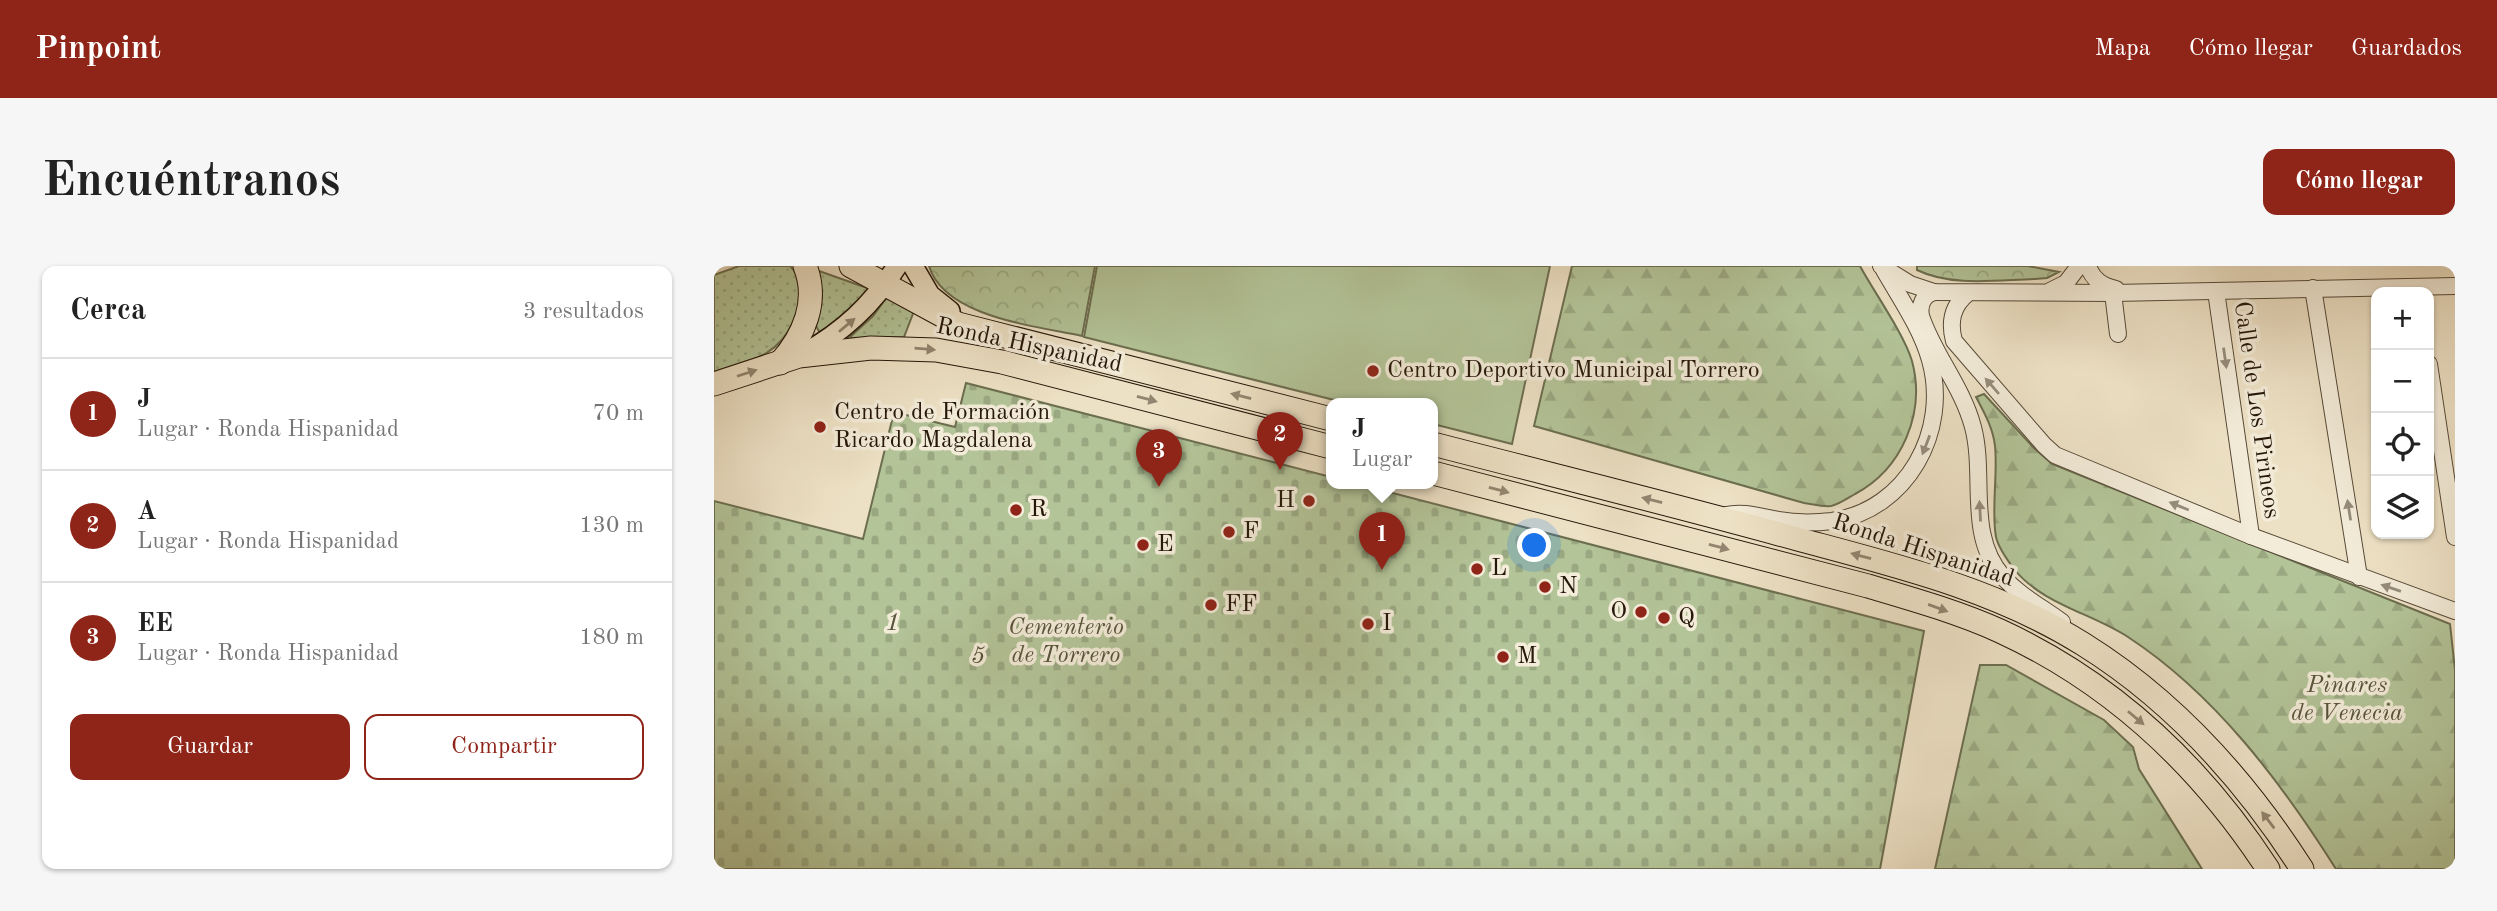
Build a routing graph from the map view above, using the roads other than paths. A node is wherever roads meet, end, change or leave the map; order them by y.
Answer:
1 (805, 266) edge
2 (851, 266) edge
3 (913, 266) edge
4 (2079, 266) edge
5 (2088, 266) edge
6 (1882, 267) edge
7 (891, 275) edge
8 (2455, 286) edge
9 (2313, 288) junction
10 (2434, 288) edge
11 (2371, 289) edge
12 (2216, 291) junction
13 (1934, 292) junction
14 (2133, 292) junction
15 (1968, 293) junction
16 (2037, 293) junction
17 (2113, 293) junction
18 (977, 330) junction
19 (2118, 334) dead end
20 (790, 359) junction
21 (714, 384) edge
22 (2434, 397) edge
23 (1326, 418) edge
24 (1438, 445) edge
25 (1326, 446) edge
26 (1438, 474) edge
27 (1718, 517) junction
28 (2250, 536) junction
29 (2455, 537) edge
30 (2359, 578) junction
31 (2455, 611) edge
32 (2083, 644) junction
33 (2267, 869) edge
34 (2302, 869) edge

1 - 20 highway
2 - 7 highway, Ronda Hispanidad
3 - 18 main road
4 - 16 street
5 - 14 street
6 - 13 street
6 -> 27 street
7 - 18 highway, Ronda Hispanidad
20 -> 7 main road
8 - 10 street
9 - 11 street
9 - 12 street
30 -> 9 street
12 - 14 street
12 -> 28 street, Calle de Los Pirineos
13 - 15 street
32 -> 13 street
14 - 17 street
15 - 16 street
28 -> 15 street
16 - 17 street
17 - 19 street
23 -> 18 highway, Ronda Hispanidad
21 -> 20 highway, Ronda Hispanidad
20 -> 25 highway, Ronda Hispanidad
22 - 29 street
27 -> 24 highway, Ronda Hispanidad
26 -> 33 highway, Ronda Hispanidad
32 -> 27 highway, Ronda Hispanidad
28 - 30 street
31 -> 30 street
34 -> 32 highway, Ronda Hispanidad

